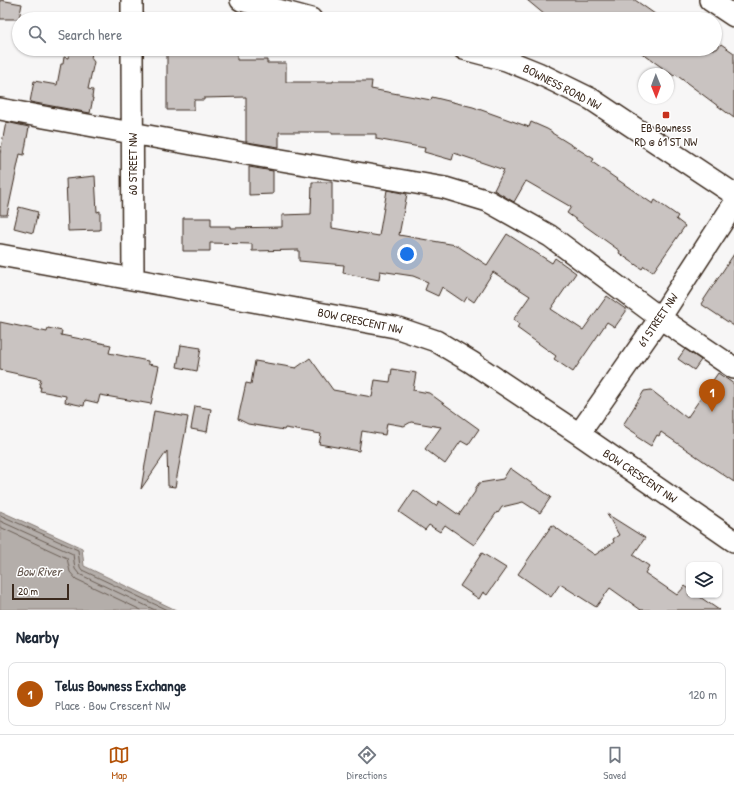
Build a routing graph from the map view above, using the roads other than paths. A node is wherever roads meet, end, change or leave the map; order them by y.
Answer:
1 (132, 0) edge
2 (241, 0) edge
3 (710, 0) edge
4 (132, 12) edge
5 (285, 12) edge
6 (734, 16) edge
7 (132, 56) edge
8 (491, 56) edge
9 (0, 109) edge
10 (133, 133) junction
11 (734, 194) edge
12 (734, 204) edge
13 (0, 254) edge
14 (133, 279) junction
15 (660, 318) junction
16 (734, 368) edge
17 (580, 434) junction
18 (734, 540) edge

1 - 4 street
2 - 5 street
3 - 6 street
7 - 10 street, 60 STREET NW
8 - 11 street, BOWNESS ROAD NW
9 - 10 street
10 - 14 street, 60 STREET NW
10 - 15 street
12 - 15 street, 61 STREET NW
13 - 14 street, BOW CRESCENT NW
14 - 17 street, BOW CRESCENT NW
15 - 16 street
15 - 17 street, 61 STREET NW
17 - 18 street, BOW CRESCENT NW

